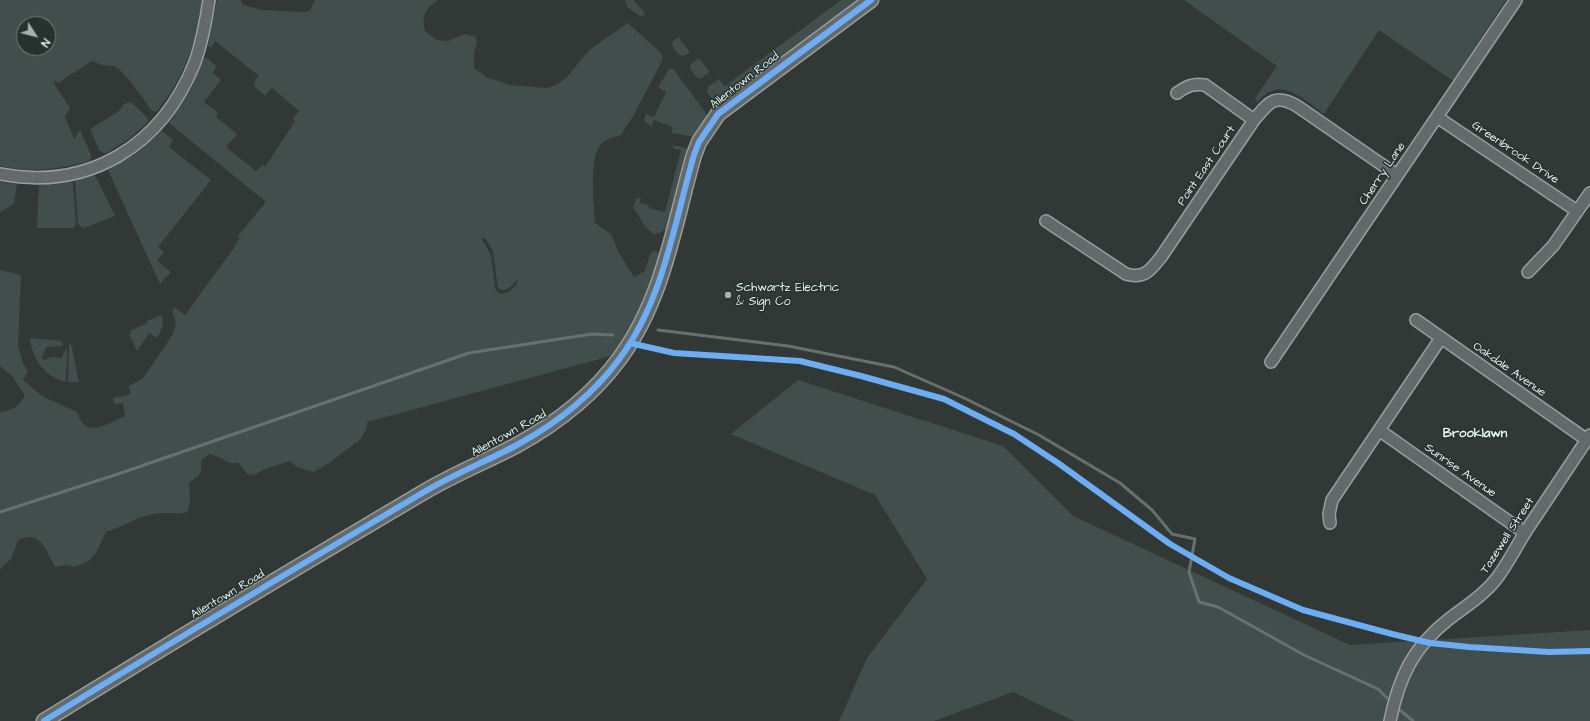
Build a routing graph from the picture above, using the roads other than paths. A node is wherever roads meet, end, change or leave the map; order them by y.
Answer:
1 (209, 0) edge
2 (871, 0) edge
3 (1516, 0) edge
4 (1177, 93) dead end
5 (1437, 117) junction
6 (1254, 120) junction
7 (0, 174) edge
8 (1397, 175) junction
9 (1590, 193) edge
10 (1577, 211) junction
11 (1046, 221) dead end
12 (1528, 272) dead end
13 (1416, 320) dead end
14 (1442, 338) junction
15 (1271, 362) dead end
16 (1379, 430) junction
17 (1588, 438) edge
18 (1330, 523) dead end
19 (1525, 533) junction
20 (44, 721) edge
21 (1390, 721) edge

1 - 7 street
2 - 20 street, Allentown Road
3 - 5 street, Cherry Lane
4 - 6 street
5 - 8 street, Cherry Lane
5 - 10 street, Greenbrook Drive
6 - 8 street, Point East Court
6 - 11 street, Point East Court
8 - 15 street, Cherry Lane
9 - 10 street
10 - 12 street
13 - 14 street, Oakdale Avenue
14 - 16 street
14 - 17 street, Oakdale Avenue
16 - 18 street
16 - 19 street, Sunrise Avenue
17 - 19 street, Tazewell Street
19 - 21 street, Tazewell Street

